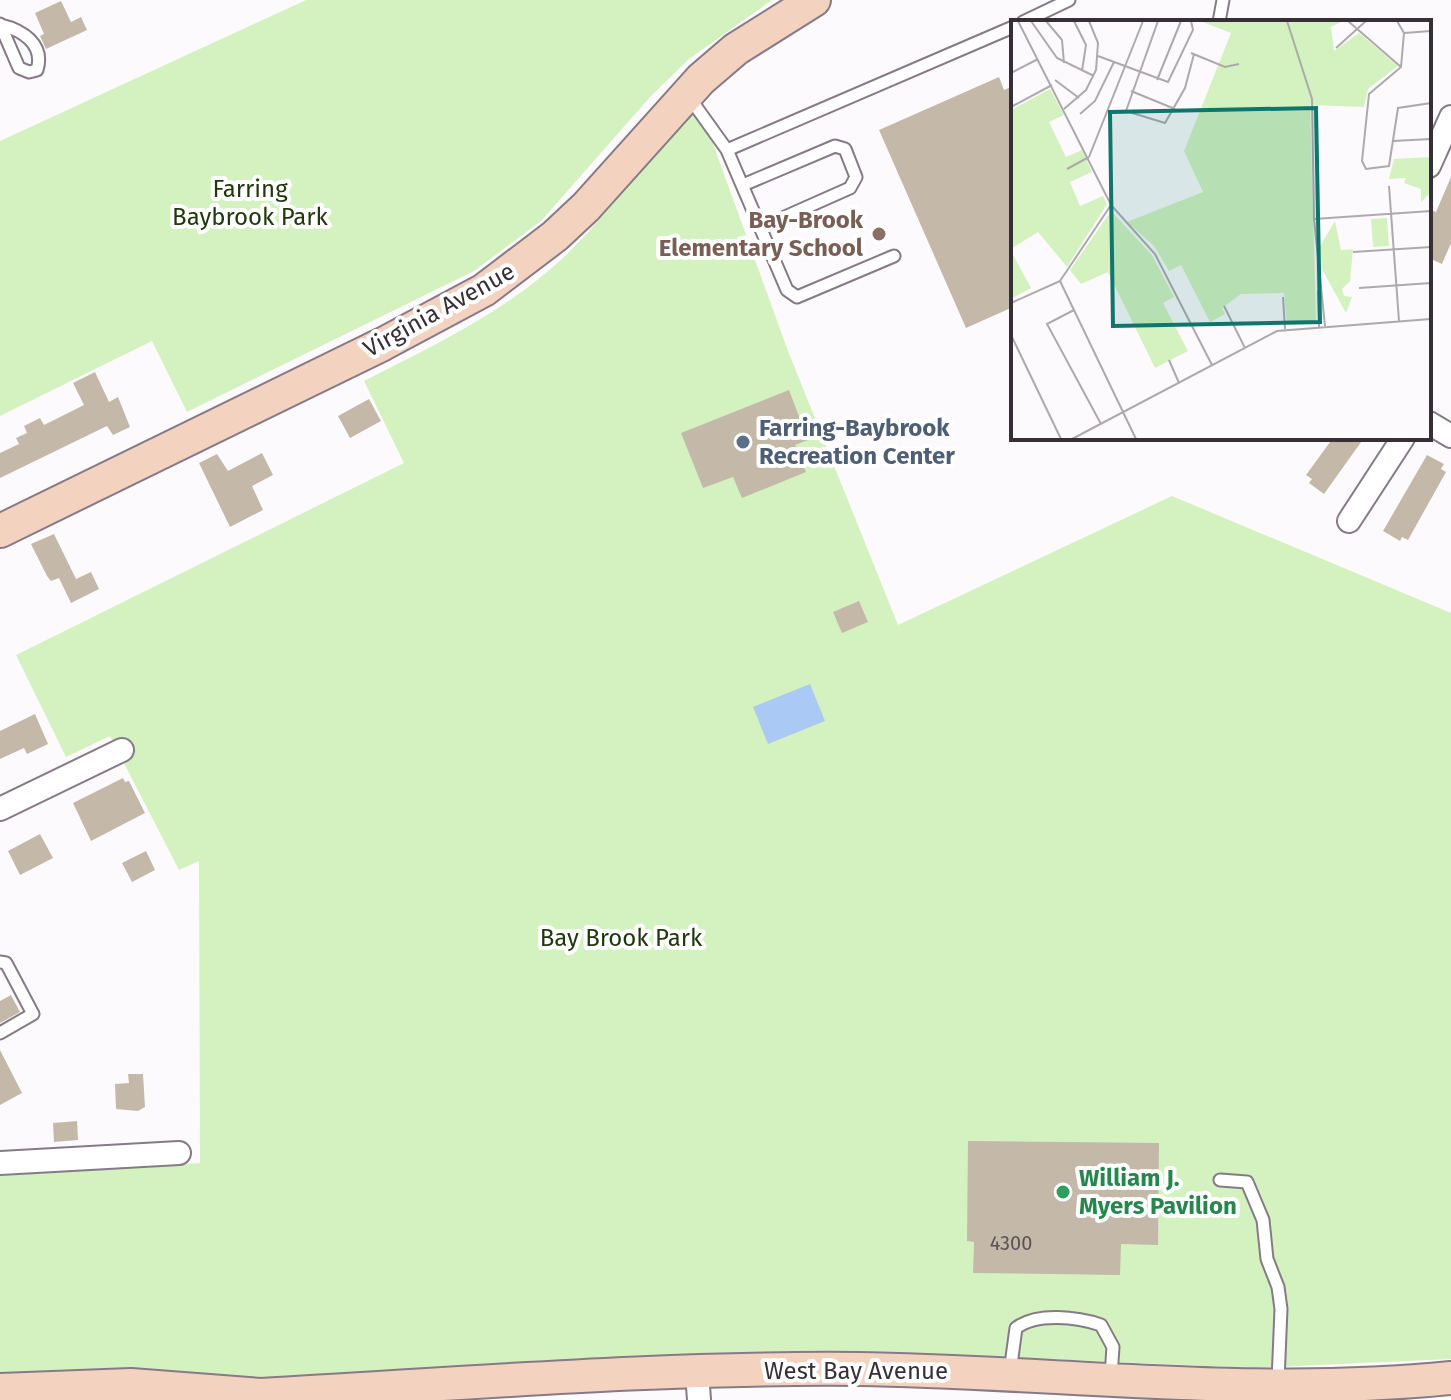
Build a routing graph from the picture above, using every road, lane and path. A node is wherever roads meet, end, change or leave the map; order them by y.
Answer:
1 (814, 0) edge
2 (1069, 0) edge
3 (1223, 0) edge
4 (1027, 20) edge
5 (1219, 20) edge
6 (1011, 28) edge
7 (687, 93) junction
8 (1451, 117) edge
9 (727, 150) junction
10 (1431, 162) edge
11 (743, 185) junction
12 (760, 228) junction
13 (894, 256) dead end
14 (1431, 424) edge
15 (1451, 436) edge
16 (1402, 440) edge
17 (1349, 521) dead end
18 (0, 531) edge
19 (122, 750) dead end
20 (0, 809) edge
21 (0, 962) edge
22 (0, 1033) edge
23 (179, 1153) dead end
24 (0, 1163) edge
25 (1220, 1180) dead end
26 (1010, 1373) junction
27 (1110, 1378) junction
28 (1451, 1378) edge
29 (698, 1386) edge
30 (1278, 1386) junction
31 (0, 1390) edge
32 (249, 1398) edge

1 - 7 street, Virginia Avenue
2 - 4 lane
3 - 5 lane
6 - 9 lane
7 - 9 lane
7 - 18 street, Virginia Avenue
8 - 10 street
9 - 11 lane
11 - 12 lane
11 - 12 lane
12 - 13 lane
14 - 15 street
16 - 17 street
19 - 20 street
21 - 22 lane
23 - 24 street
25 - 30 lane
26 - 27 street, West Bay Avenue
26 - 27 lane
26 - 29 street, West Bay Avenue
27 - 30 street, West Bay Avenue
28 - 30 street, West Bay Avenue
29 - 32 street, West Bay Avenue
31 - 32 street, West Bay Avenue

